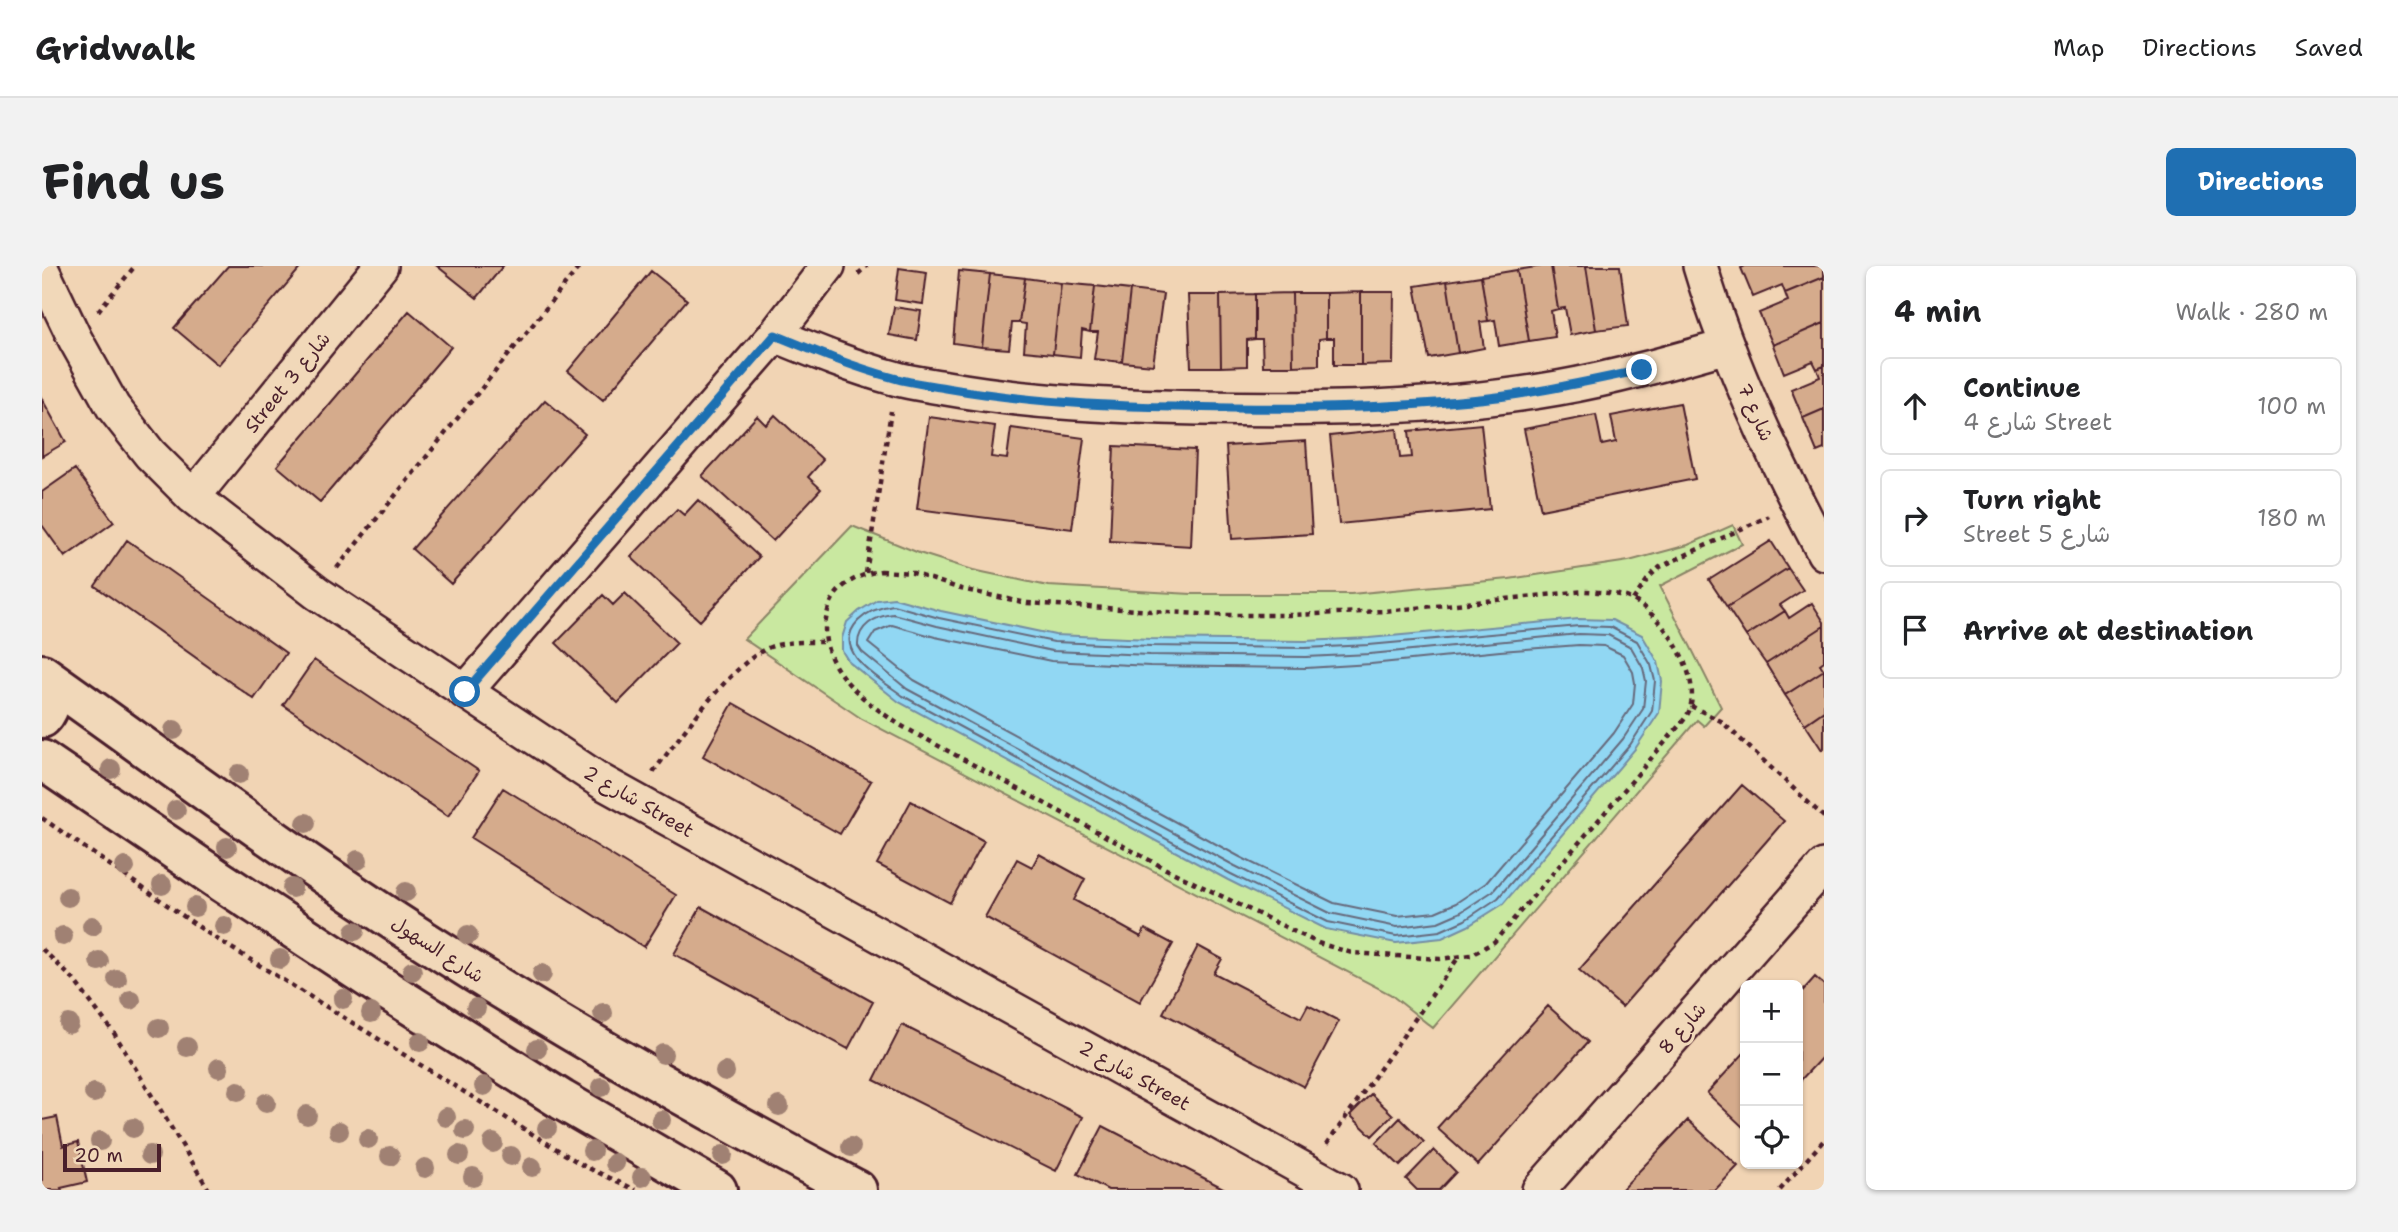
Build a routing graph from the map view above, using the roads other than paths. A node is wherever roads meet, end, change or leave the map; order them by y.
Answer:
1 (381, 266) edge
2 (828, 266) edge
3 (1700, 266) edge
4 (44, 277) edge
5 (775, 335) junction
6 (1727, 346) junction
7 (193, 497) junction
8 (1824, 553) edge
9 (42, 674) edge
10 (42, 683) edge
11 (465, 692) junction
12 (42, 718) edge
13 (42, 760) edge
14 (1824, 866) edge
15 (717, 1190) edge
16 (856, 1190) edge
17 (1340, 1190) edge
18 (1539, 1190) edge

1 - 7 street, Street شارع 3
2 - 5 street
3 - 6 street, شارع 7
4 - 7 street, شارع 2 Street
5 - 6 street
5 - 11 street
6 - 8 street, شارع 7
7 - 11 street, شارع 2 Street
9 - 16 main road, شارع السهول
10 - 12 main road
11 - 17 street, شارع 2 Street
13 - 15 main road
14 - 18 street, شارع 8

